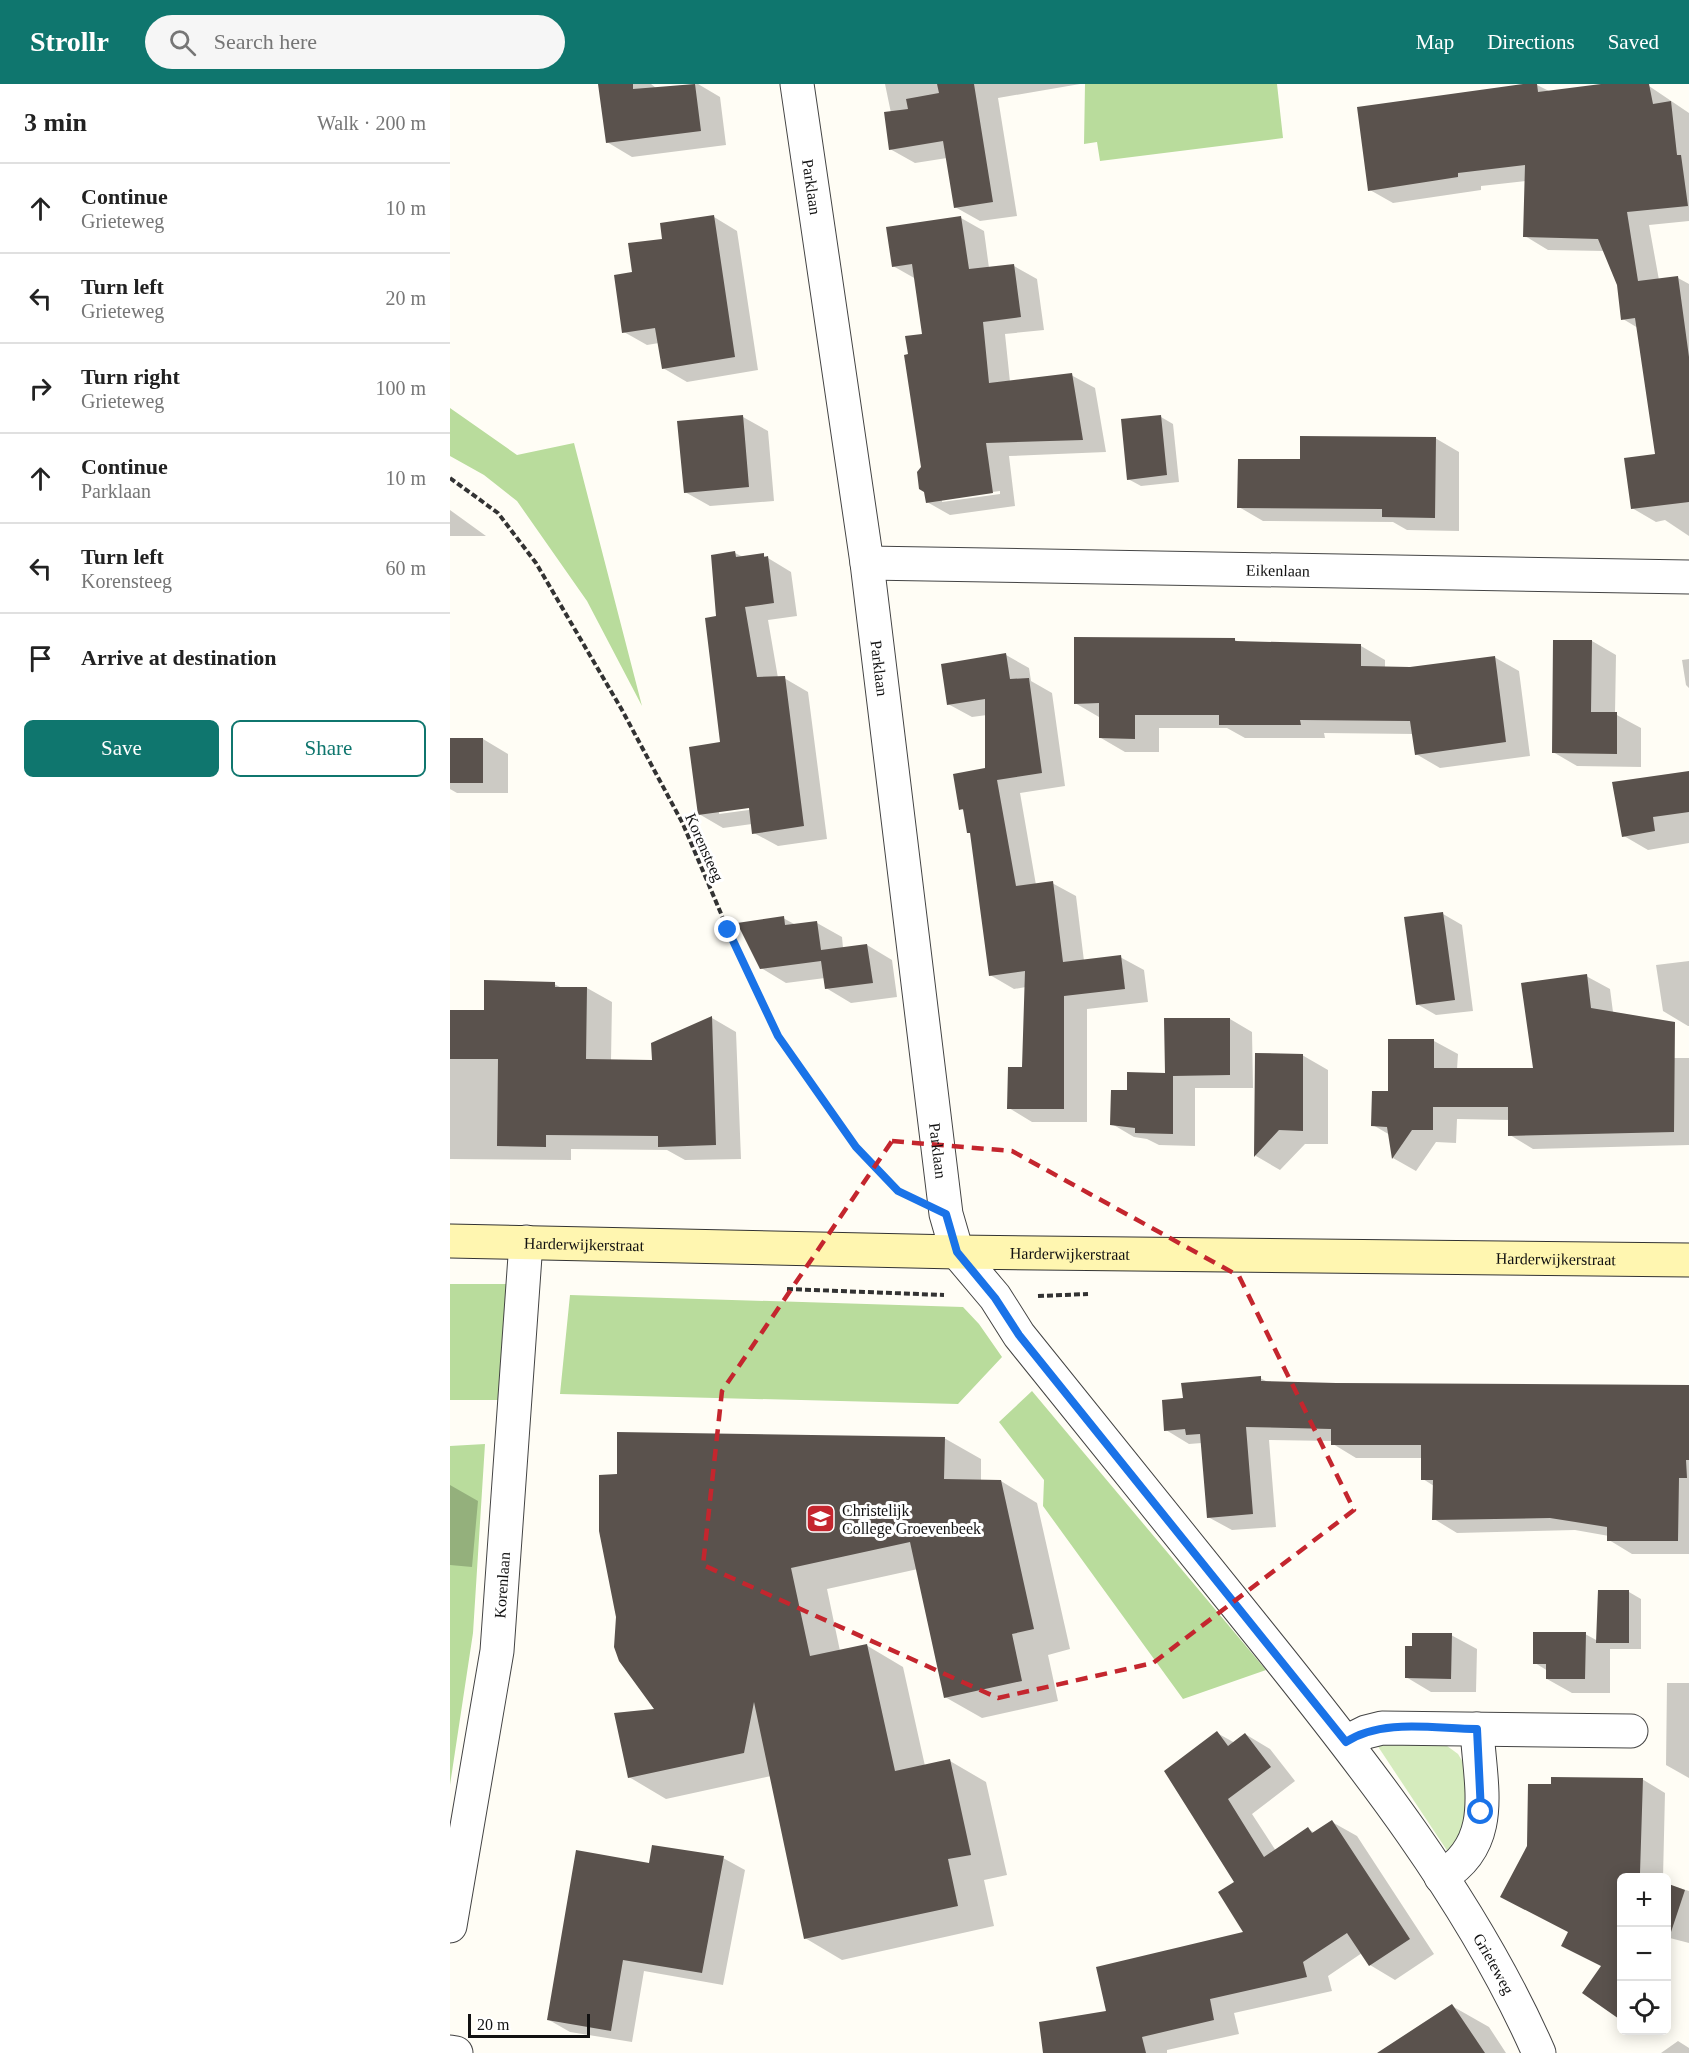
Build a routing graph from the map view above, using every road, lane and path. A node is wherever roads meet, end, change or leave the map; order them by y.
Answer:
1 (797, 84) edge
2 (450, 478) edge
3 (867, 563) junction
4 (1689, 577) edge
5 (946, 1214) junction
6 (450, 1241) edge
7 (526, 1242) junction
8 (957, 1252) junction
9 (1689, 1260) edge
10 (1477, 1729) junction
11 (1631, 1731) dead end
12 (1346, 1742) junction
13 (1441, 1877) junction
14 (450, 1926) edge
15 (450, 2052) edge
16 (456, 2053) edge
17 (1539, 2053) edge

1 - 3 street, Parklaan
2 - 5 path, Korensteeg
3 - 4 street, Eikenlaan
3 - 5 street, Parklaan
5 - 8 street, Parklaan
6 - 7 main road, Harderwijkerstraat
7 - 8 main road, Harderwijkerstraat
7 - 14 street, Korenlaan
8 - 9 main road, Harderwijkerstraat
8 - 12 street, Grieteweg
10 - 11 street
10 - 12 street
10 - 13 street
12 - 13 street, Grieteweg
13 - 17 street, Grieteweg
15 - 16 street

